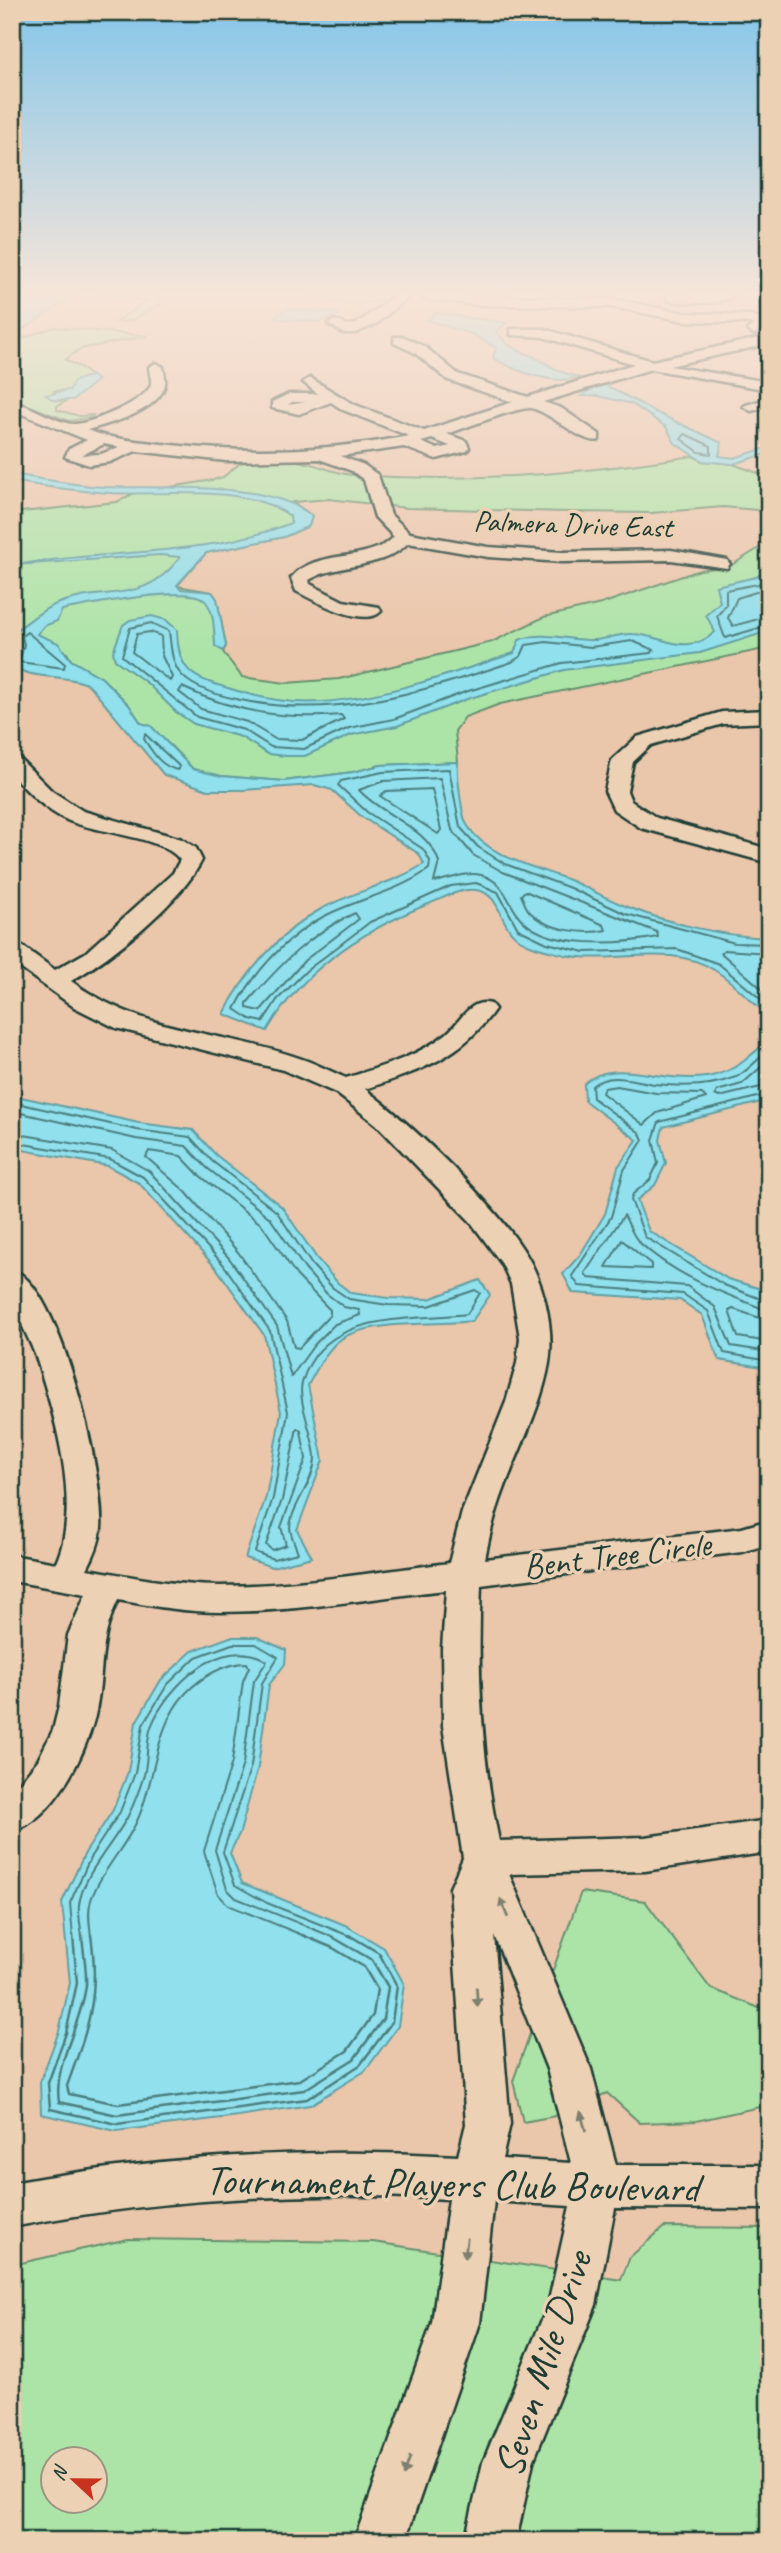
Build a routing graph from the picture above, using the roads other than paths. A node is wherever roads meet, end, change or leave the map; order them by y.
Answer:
1 (31, 413) edge
2 (121, 413) edge
3 (366, 413) edge
4 (497, 413) edge
5 (557, 413) edge
6 (71, 430) junction
7 (430, 436) junction
8 (593, 437) dead end
9 (100, 439) junction
10 (407, 441) junction
11 (134, 446) junction
12 (320, 454) junction
13 (404, 537) junction
14 (721, 564) dead end
15 (372, 611) dead end
16 (769, 716) edge
17 (12, 762) edge
18 (769, 856) edge
19 (12, 950) edge
20 (54, 981) junction
21 (482, 1009) dead end
22 (345, 1087) junction
23 (12, 1279) edge
24 (769, 1532) edge
25 (12, 1568) edge
26 (464, 1574) junction
27 (66, 1577) junction
28 (108, 1586) junction
29 (12, 1816) edge
30 (769, 1836) edge
31 (483, 1858) junction
32 (474, 2180) junction
33 (769, 2186) edge
34 (596, 2188) junction
35 (12, 2205) edge
36 (379, 2541) edge
37 (490, 2541) edge

1 - 6 street
2 - 6 street
3 - 7 street
4 - 7 street
5 - 8 street
6 - 9 street
7 - 10 street
7 - 10 street
9 - 11 street
9 - 11 street
10 - 12 street
11 - 12 street
12 - 13 street
13 - 14 street, Palmera Drive East
13 - 15 street
16 - 18 street
17 - 20 street
19 - 20 street, Seven Mile Drive
20 - 22 street, Seven Mile Drive
21 - 22 street
22 - 26 street, Seven Mile Drive
23 - 27 street
24 - 26 street, Bent Tree Circle
25 - 27 street, Bent Tree Circle
26 - 28 street, Bent Tree Circle
26 - 31 street, Seven Mile Drive
27 - 28 street, Bent Tree Circle
28 - 29 street
30 - 31 street
31 -> 32 street
34 -> 31 street, Seven Mile Drive
32 - 34 street, Tournament Players Club Boulevard
32 - 35 street, Tournament Players Club Boulevard
32 -> 36 street
33 - 34 street, Tournament Players Club Boulevard
34 - 37 street, Seven Mile Drive

